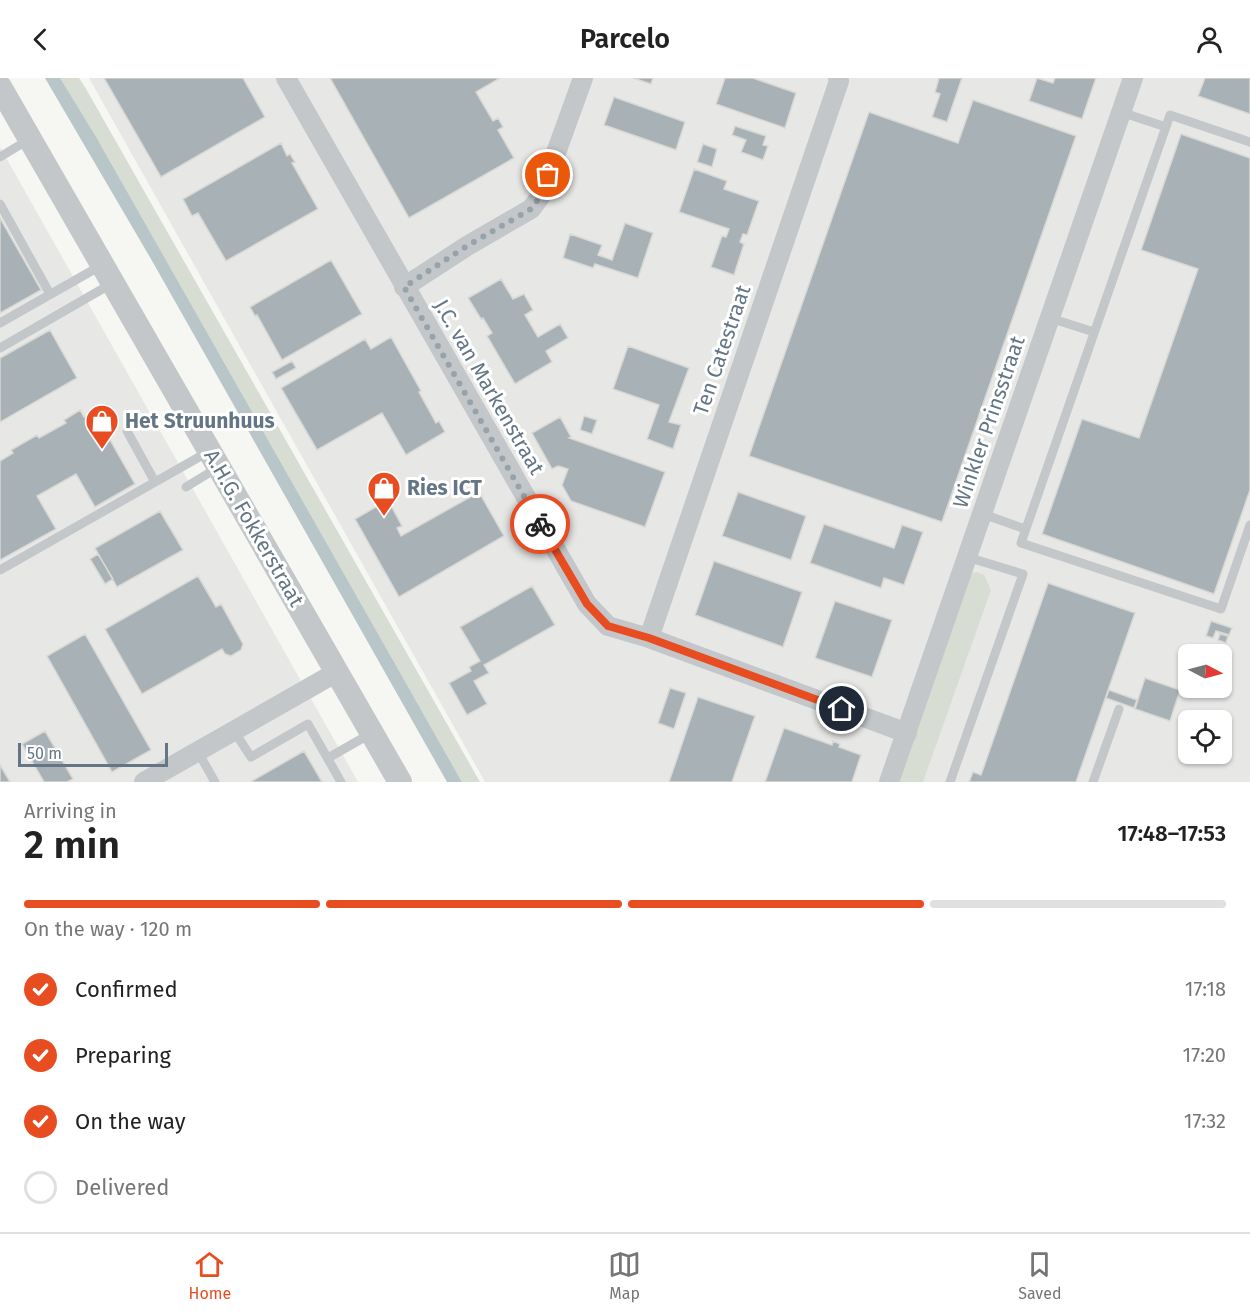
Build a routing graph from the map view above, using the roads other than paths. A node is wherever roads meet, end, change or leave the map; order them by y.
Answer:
1 (286, 78) edge
2 (583, 78) edge
3 (838, 78) edge
4 (1133, 78) edge
5 (0, 87) edge
6 (1121, 112) junction
7 (1166, 127) junction
8 (30, 139) junction
9 (1250, 142) edge
10 (0, 157) edge
11 (0, 204) edge
12 (108, 274) junction
13 (404, 287) junction
14 (50, 294) junction
15 (1050, 318) junction
16 (0, 323) edge
17 (1094, 332) junction
18 (0, 348) edge
19 (128, 431) dead end
20 (214, 459) junction
21 (155, 482) junction
22 (186, 487) dead end
23 (983, 514) junction
24 (1250, 525) edge
25 (1025, 529) junction
26 (967, 557) junction
27 (0, 570) edge
28 (649, 638) junction
29 (337, 672) junction
30 (1119, 709) dead end
31 (234, 731) junction
32 (372, 733) junction
33 (907, 733) junction
34 (198, 752) junction
35 (328, 758) junction
36 (144, 782) edge
37 (215, 782) edge
38 (341, 782) edge
39 (400, 782) edge
40 (889, 782) edge
41 (950, 782) edge
42 (1093, 782) edge

1 - 13 street, J.C. van Markenstraat
2 - 13 street
3 - 28 street, Ten Catestraat
4 - 6 street, Winkler Prinsstraat
5 - 8 street, A.H.G. Fokkerstraat
6 - 7 lane
6 - 15 street, Winkler Prinsstraat
7 - 9 lane
7 - 17 lane
8 - 10 lane
8 - 12 street, A.H.G. Fokkerstraat
11 - 14 lane
12 - 14 lane
12 - 18 lane
12 - 20 street, A.H.G. Fokkerstraat
13 - 28 street, J.C. van Markenstraat
14 - 16 lane
15 - 17 lane
15 - 23 street, Winkler Prinsstraat
17 - 25 lane
19 - 21 lane
20 - 21 lane
20 - 22 lane
20 - 29 street, A.H.G. Fokkerstraat
21 - 27 lane
23 - 25 lane
23 - 26 street, Winkler Prinsstraat
24 - 25 lane
26 - 33 street, Winkler Prinsstraat
26 - 41 lane
28 - 33 street, J.C. van Markenstraat
29 - 31 street
29 - 32 street, A.H.G. Fokkerstraat
30 - 42 lane
31 - 34 street
31 - 35 lane
32 - 35 lane
32 - 39 street, A.H.G. Fokkerstraat
33 - 40 street, Winkler Prinsstraat
34 - 36 street
34 - 37 lane
35 - 38 lane

